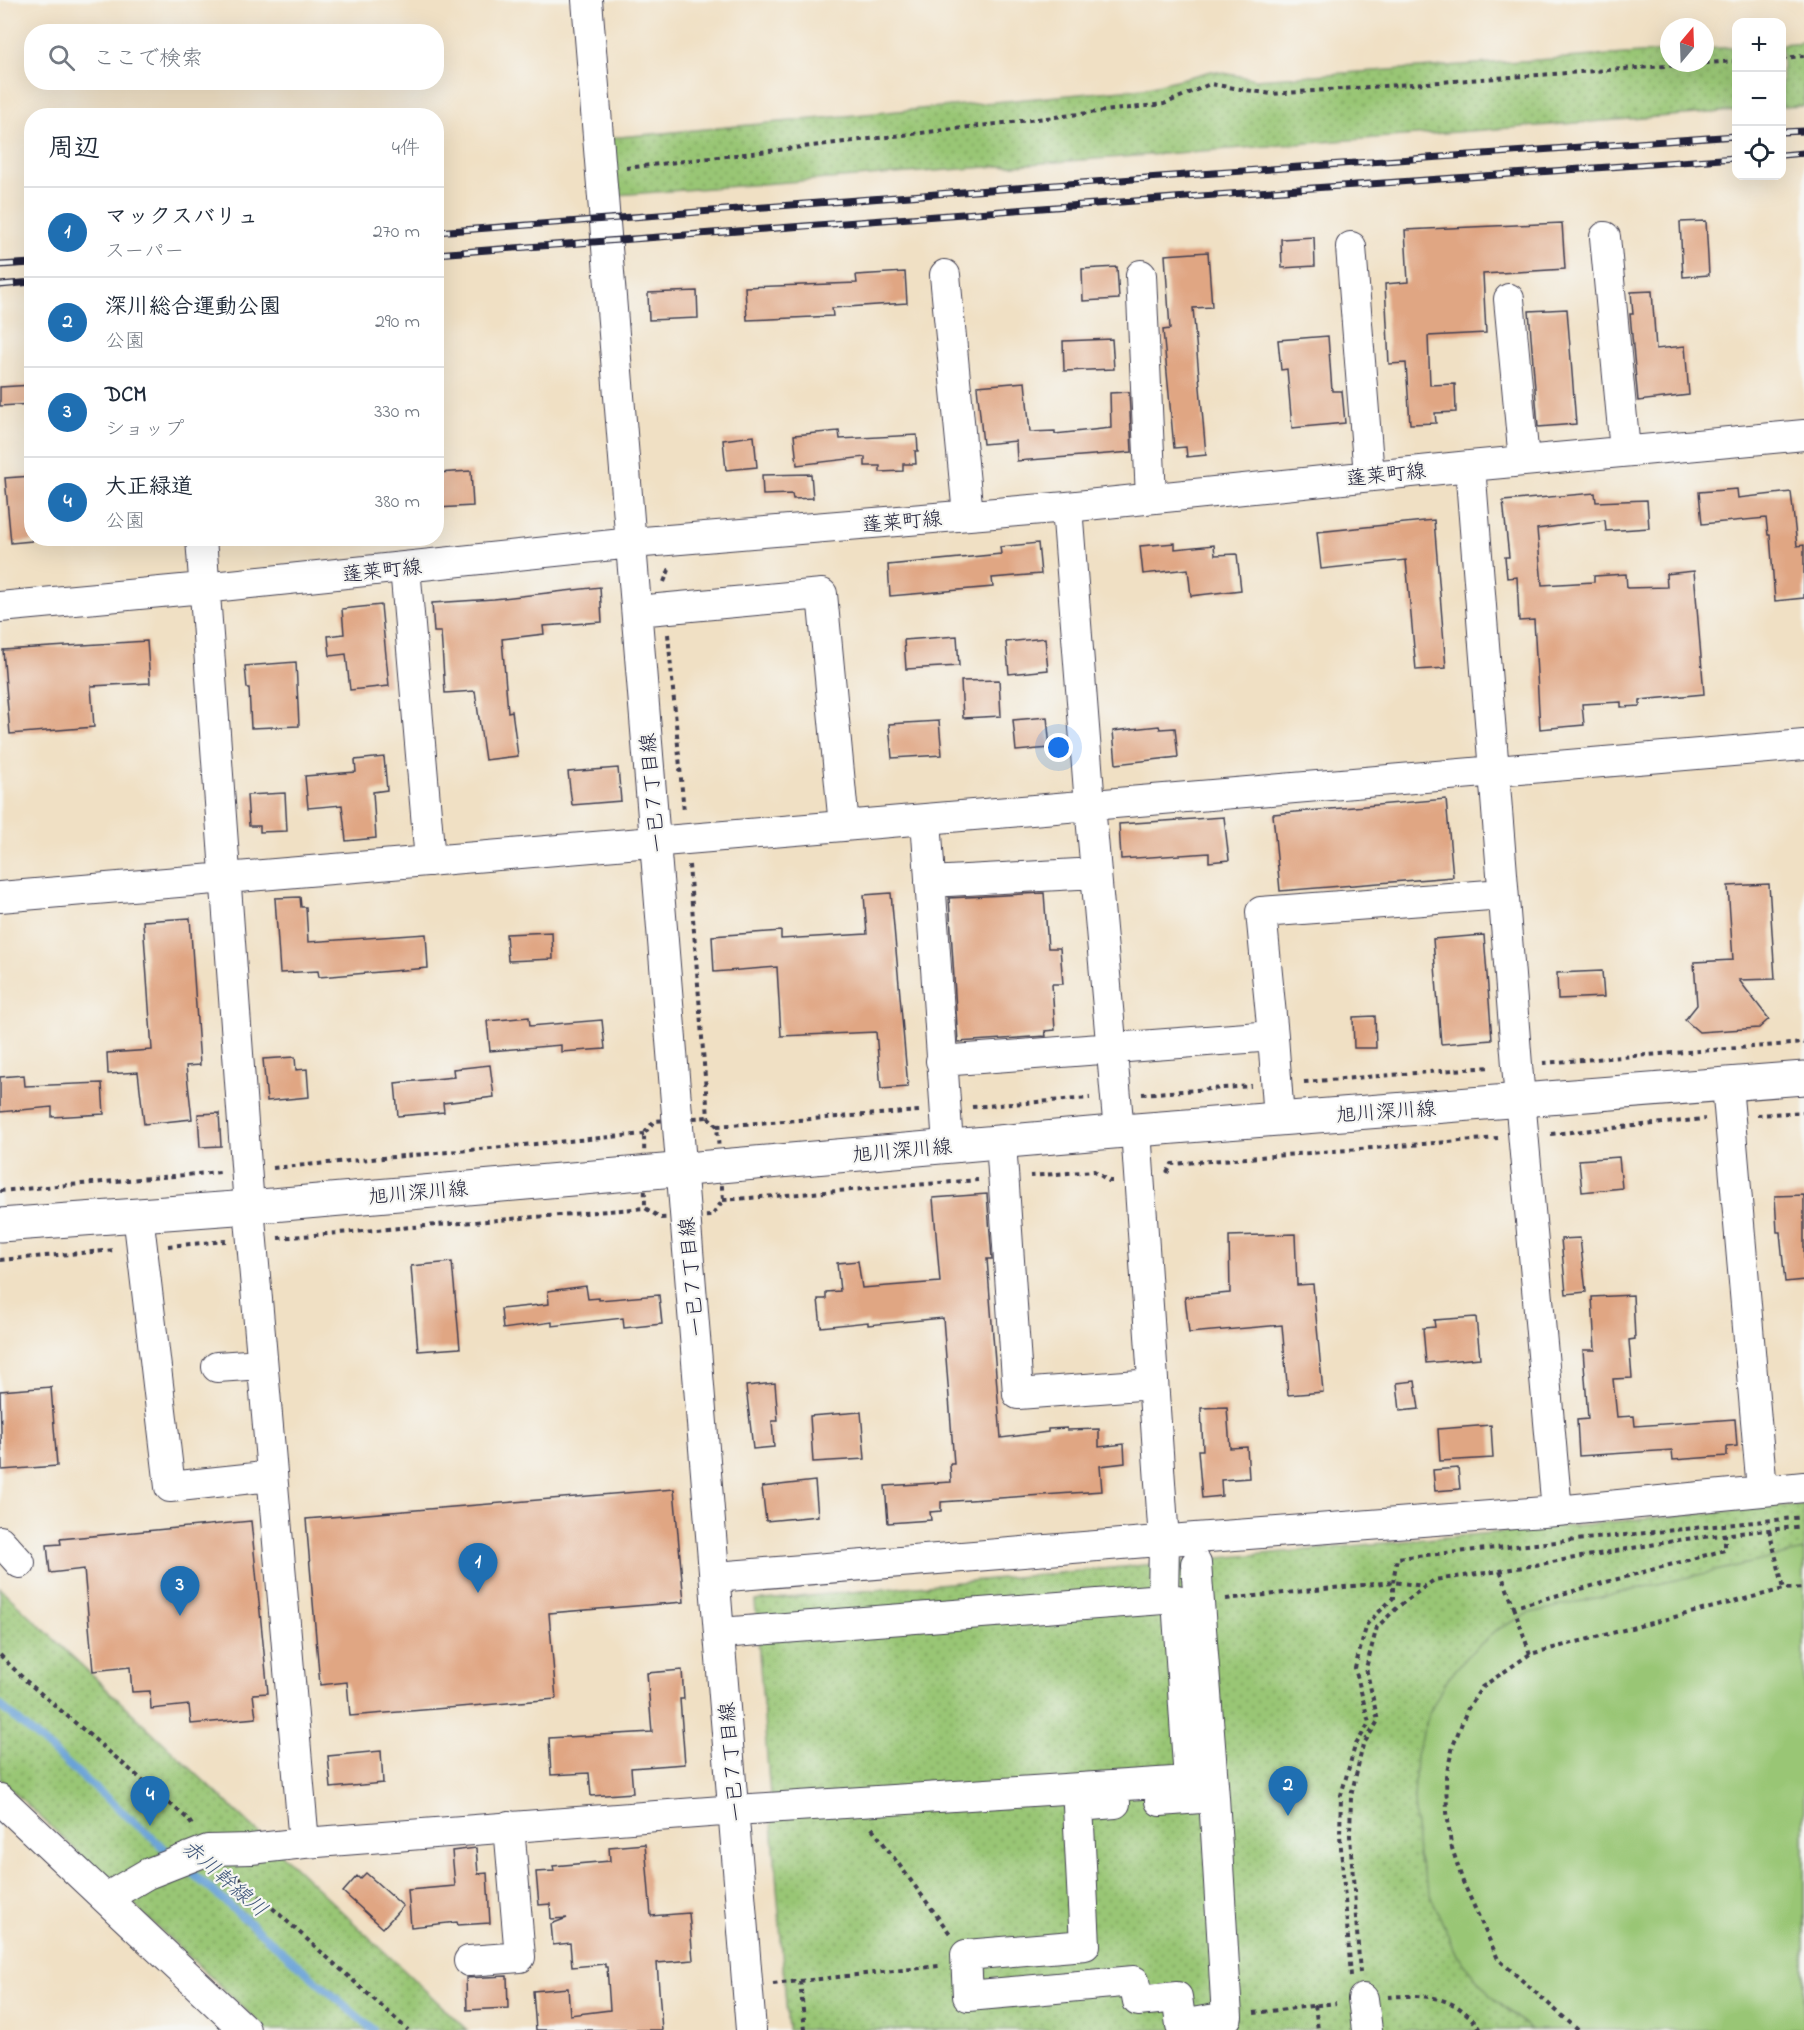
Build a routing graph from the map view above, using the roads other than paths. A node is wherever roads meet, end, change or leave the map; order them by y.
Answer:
1 (587, 0) edge
2 (1605, 237) dead end
3 (1351, 247) dead end
4 (1141, 274) dead end
5 (945, 275) dead end
6 (1509, 299) dead end
7 (1804, 435) edge
8 (1625, 451) junction
9 (1524, 461) junction
10 (1470, 466) junction
11 (1370, 476) junction
12 (1151, 498) junction
13 (1067, 507) junction
14 (968, 515) junction
15 (632, 543) junction
16 (201, 546) edge
17 (405, 567) junction
18 (203, 588) junction
19 (0, 607) edge
20 (638, 611) junction
21 (1804, 745) edge
22 (1493, 771) junction
23 (1090, 806) junction
24 (926, 819) junction
25 (844, 826) junction
26 (656, 842) junction
27 (430, 861) junction
28 (1096, 873) junction
29 (225, 879) junction
30 (930, 882) junction
31 (1503, 894) junction
32 (0, 897) edge
33 (1273, 1036) junction
34 (1112, 1048) junction
35 (941, 1061) junction
36 (1804, 1078) edge
37 (1520, 1101) junction
38 (1728, 1101) junction
39 (1279, 1119) junction
40 (1128, 1131) junction
41 (1001, 1142) junction
42 (948, 1146) junction
43 (682, 1169) junction
44 (249, 1207) junction
45 (138, 1214) junction
46 (0, 1225) edge
47 (262, 1364) junction
48 (217, 1367) dead end
49 (1154, 1384) junction
50 (272, 1476) junction
51 (1804, 1487) edge
52 (1762, 1490) junction
53 (1557, 1511) junction
54 (0, 1541) edge
55 (1164, 1541) junction
56 (20, 1563) dead end
57 (1196, 1564) dead end
58 (716, 1577) junction
59 (1163, 1599) junction
60 (720, 1633) junction
61 (1214, 1797) junction
62 (0, 1799) edge
63 (735, 1810) junction
64 (509, 1826) junction
65 (304, 1843) junction
66 (106, 1898) junction
67 (469, 1961) dead end
68 (1357, 1988) road end
69 (750, 2009) edge
70 (245, 2030) edge
71 (1367, 2030) edge

1 - 15 street, 一已７丁目線
2 - 8 street
3 - 11 street
4 - 12 street
5 - 14 street
6 - 9 street
7 - 8 street, 蓬莱町線
8 - 9 street, 蓬莱町線
9 - 10 street, 蓬莱町線
10 - 11 street, 蓬莱町線
10 - 22 street
11 - 12 street, 蓬莱町線
12 - 13 street, 蓬莱町線
13 - 14 street, 蓬莱町線
13 - 23 street
14 - 15 street, 蓬莱町線
15 - 17 street, 蓬莱町線
15 - 20 street, 一已７丁目線
16 - 18 street
17 - 18 street, 蓬莱町線
17 - 27 street
18 - 19 street, 蓬莱町線
18 - 29 street
20 - 25 street
20 - 26 street, 一已７丁目線
21 - 22 street
22 - 23 street
22 - 31 street
23 - 24 street
23 - 28 street
24 - 25 street
24 - 30 street
25 - 26 street
26 - 27 street
26 - 43 street, 一已７丁目線
27 - 29 street
28 - 30 street
28 - 34 street
29 - 32 street
29 - 44 street
30 - 35 street
31 - 33 street
31 - 37 street
33 - 34 street
33 - 39 street
34 - 35 street
34 - 40 street
35 - 42 street
36 - 38 main road, 旭川深川線
37 - 38 main road, 旭川深川線
37 - 39 main road, 旭川深川線
37 - 53 street
38 - 52 street
39 - 40 main road, 旭川深川線
40 - 41 main road, 旭川深川線
40 - 49 street
41 - 42 main road, 旭川深川線
41 - 49 street
42 - 43 main road, 旭川深川線
43 - 44 main road, 旭川深川線
43 - 58 street, 一已７丁目線
44 - 45 main road, 旭川深川線
44 - 47 street
45 - 46 main road, 旭川深川線
45 - 50 street
47 - 48 street
47 - 50 street
49 - 55 street
50 - 65 street
51 - 52 street
52 - 53 street
53 - 55 street
54 - 56 street
55 - 58 street
55 - 59 street
57 - 61 street
58 - 60 street, 一已７丁目線
59 - 60 street
59 - 63 street
60 - 63 street, 一已７丁目線
61 - 61 street
62 - 66 street
63 - 64 street
63 - 69 street, 一已７丁目線
64 - 65 street
64 - 67 street
65 - 66 street
66 - 70 street
68 - 71 street

